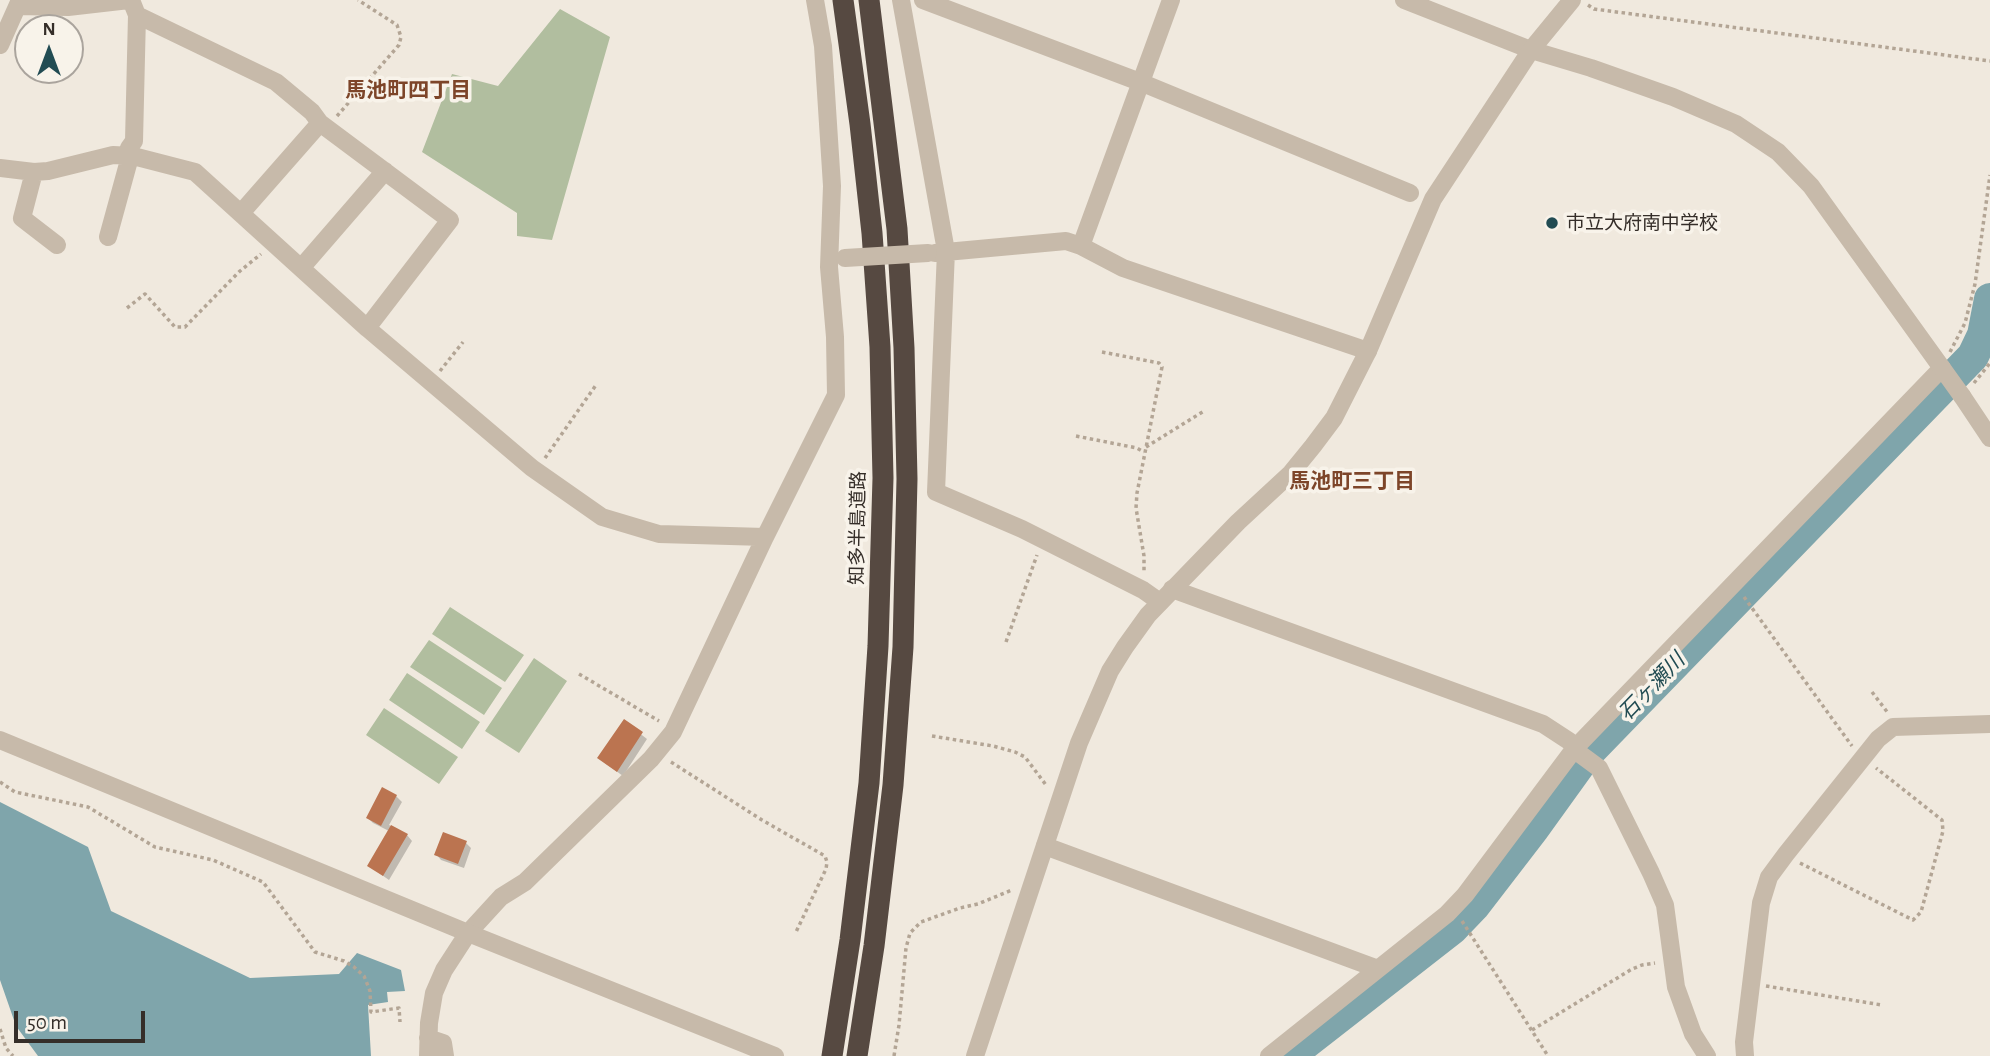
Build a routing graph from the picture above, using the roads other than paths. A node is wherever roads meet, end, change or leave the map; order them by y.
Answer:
1 (815, 0) edge
2 (843, 0) edge
3 (869, 0) edge
4 (901, 0) edge
5 (923, 0) edge
6 (1171, 0) edge
7 (1404, 0) edge
8 (1572, 0) edge
9 (19, 3) edge
10 (132, 5) edge
11 (0, 45) edge
12 (1531, 50) junction
13 (1139, 82) junction
14 (323, 126) junction
15 (129, 156) junction
16 (0, 169) edge
17 (34, 172) junction
18 (385, 172) junction
19 (1410, 193) dead end
20 (241, 213) junction
21 (108, 237) dead end
22 (57, 245) dead end
23 (1081, 246) junction
24 (937, 252) junction
25 (829, 267) junction
26 (302, 268) junction
27 (366, 328) junction
28 (1368, 351) junction
29 (1940, 365) junction
30 (1990, 438) edge
31 (765, 537) junction
32 (1166, 595) junction
33 (1990, 724) edge
34 (0, 740) edge
35 (1583, 755) junction
36 (1045, 846) junction
37 (468, 933) junction
38 (1378, 969) junction
39 (428, 1047) edge
40 (445, 1056) edge
41 (775, 1056) edge
42 (832, 1056) edge
43 (858, 1056) edge
44 (975, 1056) edge
45 (1269, 1056) edge
46 (1707, 1056) edge
47 (1745, 1056) edge

1 - 25 street
2 - 42 highway, 知多半島道路
3 - 43 highway
4 - 24 street
5 - 13 street
6 - 13 street
7 - 12 street
8 - 12 street
9 - 10 street
9 - 11 street
10 - 14 street
10 - 15 street
12 - 28 street
12 - 29 street
13 - 19 street
13 - 23 street
14 - 18 street
14 - 20 street
15 - 17 street
15 - 20 street
15 - 21 street
16 - 17 street
17 - 22 street
18 - 26 street
18 - 27 street
20 - 26 street
23 - 24 street
23 - 28 street
24 - 25 street, bridge
24 - 32 street
25 - 31 street
26 - 27 street
27 - 31 street
28 - 32 street
29 - 30 street
29 - 35 street
31 - 37 street
32 - 35 street
32 - 36 street
33 - 47 street
34 - 37 street
35 - 38 street
35 - 46 street
36 - 38 street
36 - 44 street
37 - 39 street
37 - 41 street
38 - 45 street
39 - 40 street

